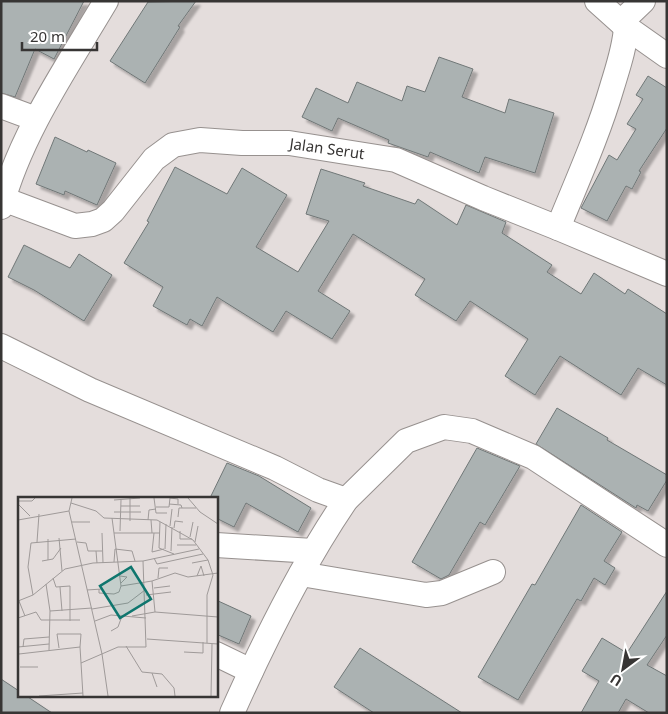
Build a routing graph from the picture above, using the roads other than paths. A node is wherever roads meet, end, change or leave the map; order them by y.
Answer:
1 (106, 1) edge
2 (597, 1) edge
3 (643, 1) edge
4 (623, 25) junction
5 (667, 56) edge
6 (1, 106) edge
7 (36, 120) junction
8 (2, 203) edge
9 (558, 228) junction
10 (667, 274) edge
11 (1, 346) edge
12 (346, 500) junction
13 (667, 544) edge
14 (218, 545) edge
15 (313, 551) junction
16 (493, 572) dead end
17 (301, 574) junction
18 (218, 655) edge
19 (251, 670) junction
20 (232, 713) edge

1 - 7 street
2 - 4 street
3 - 4 street
4 - 5 street
4 - 9 street
6 - 7 street
7 - 8 street
8 - 9 street, Jalan Serut
9 - 10 street, Jalan Serut
11 - 12 street
12 - 13 street
12 - 15 street
14 - 15 street
15 - 17 street
16 - 17 street
17 - 19 street
18 - 19 street
19 - 20 street

